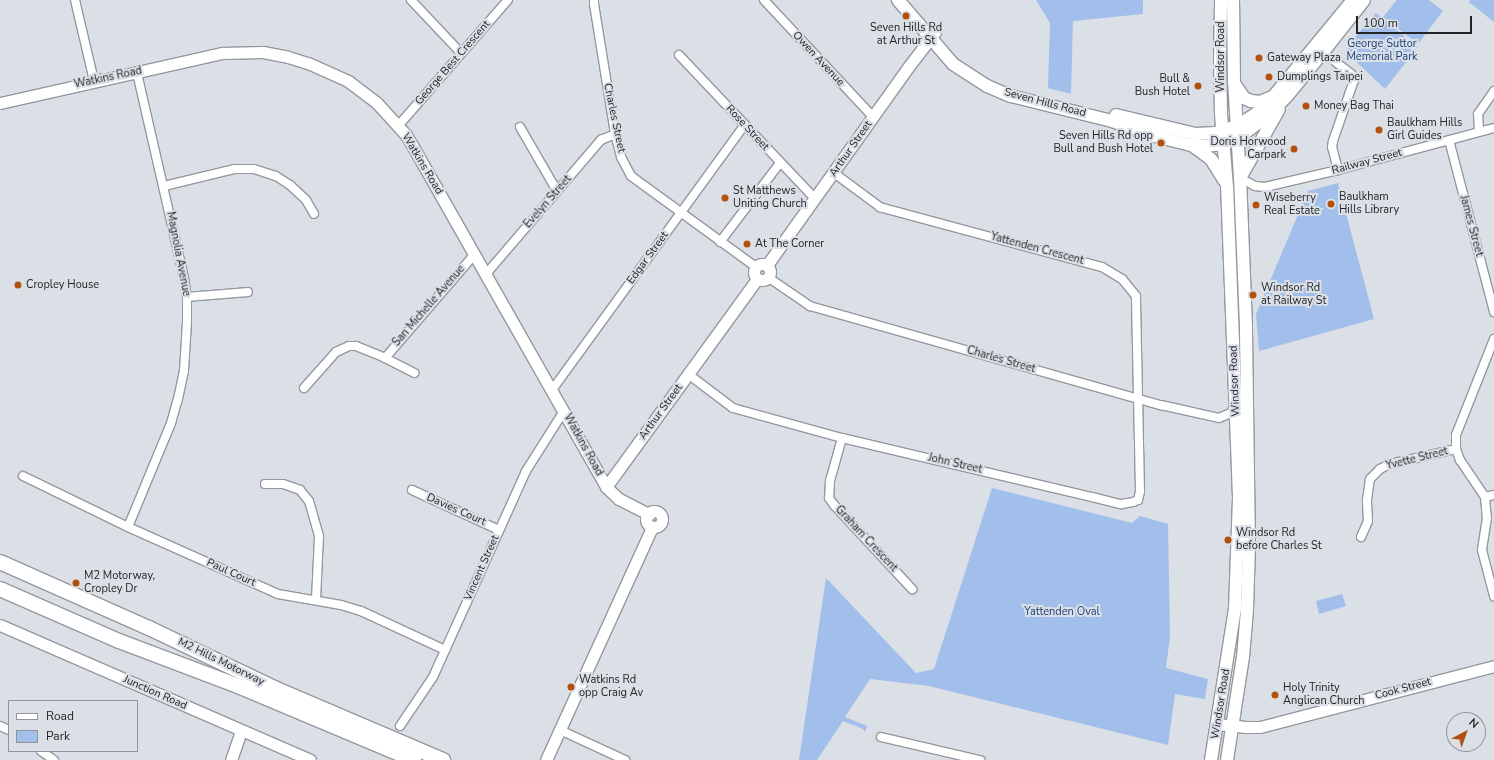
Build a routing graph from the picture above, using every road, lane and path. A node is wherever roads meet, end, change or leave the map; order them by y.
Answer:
1 (75, 0) edge
2 (411, 0) edge
3 (508, 0) edge
4 (594, 0) edge
5 (764, 0) edge
6 (898, 0) edge
7 (906, 0) edge
8 (1221, 0) edge
9 (1233, 0) edge
10 (1353, 0) edge
11 (1364, 0) edge
12 (933, 35) junction
13 (1323, 52) junction
14 (461, 53) junction
15 (679, 55) dead end
16 (137, 72) junction
17 (94, 81) junction
18 (1234, 82) junction
19 (1494, 91) edge
20 (1286, 96) junction
21 (1273, 97) junction
22 (0, 103) edge
23 (873, 117) junction
24 (398, 126) junction
25 (744, 126) junction
26 (520, 127) dead end
27 (1494, 128) edge
28 (1223, 131) junction
29 (1237, 132) junction
30 (1479, 132) junction
31 (615, 134) junction
32 (1449, 140) junction
33 (1224, 144) junction
34 (1191, 145) junction
35 (780, 163) junction
36 (1338, 170) junction
37 (834, 173) junction
38 (1240, 178) junction
39 (164, 186) junction
40 (1227, 187) junction
41 (557, 191) junction
42 (815, 199) junction
43 (680, 213) junction
44 (314, 214) dead end
45 (720, 242) junction
46 (474, 255) junction
47 (767, 266) junction
48 (756, 267) junction
49 (486, 274) junction
50 (769, 278) junction
51 (757, 279) junction
52 (248, 292) dead end
53 (187, 297) junction
54 (1494, 312) edge
55 (1494, 339) edge
56 (385, 358) junction
57 (414, 373) dead end
58 (688, 374) junction
59 (304, 388) dead end
60 (552, 390) junction
61 (1139, 401) junction
62 (1235, 405) junction
63 (564, 411) junction
64 (842, 438) junction
65 (1456, 449) junction
66 (23, 476) dead end
67 (265, 484) dead end
68 (606, 487) junction
69 (412, 490) dead end
70 (1494, 495) edge
71 (1485, 497) junction
72 (128, 527) junction
73 (499, 530) junction
74 (1361, 537) dead end
75 (0, 562) edge
76 (0, 589) edge
77 (912, 589) dead end
78 (1494, 596) edge
79 (316, 599) junction
80 (0, 625) edge
81 (445, 650) junction
82 (1494, 666) edge
83 (1218, 724) junction
84 (400, 726) dead end
85 (1232, 726) junction
86 (560, 730) junction
87 (241, 731) junction
88 (881, 737) dead end
89 (42, 752) edge
90 (965, 758) edge
91 (54, 760) edge
92 (231, 760) edge
93 (310, 760) edge
94 (414, 760) edge
95 (443, 760) edge
96 (546, 760) edge
97 (625, 760) edge
98 (980, 760) edge
99 (1212, 760) edge
100 (1227, 760) edge

1 - 17 street
2 - 14 street
3 - 14 street, George Best Crescent
4 - 31 street, Charles Street
5 - 23 street, Owen Avenue
6 - 12 main road, Seven Hills Road
7 - 12 main road, Seven Hills Road
8 - 28 main road, Windsor Road
9 - 18 main road, Windsor Road
10 - 21 main road
11 - 13 main road
12 - 23 street, Arthur Street
12 - 28 main road, Seven Hills Road
12 - 34 main road, Seven Hills Road
13 - 20 main road
13 - 36 street
14 - 24 street, George Best Crescent
15 - 25 street, Rose Street
16 - 17 street, Watkins Road
16 - 24 street, Watkins Road
16 - 39 street, Magnolia Avenue
17 - 22 street, Watkins Road
18 - 21 main road
18 - 29 main road, Windsor Road
19 - 30 street
20 - 29 main road
20 - 38 main road
21 - 29 main road
23 - 37 street, Arthur Street
24 - 46 street, Watkins Road
25 - 35 street, Rose Street
25 - 43 street, Edgar Street
26 - 41 street
27 - 30 street, Railway Street
28 - 29 main road, Seven Hills Road
28 - 33 main road, Windsor Road
29 - 33 main road, Seven Hills Road
29 - 38 main road, Windsor Road
30 - 32 street, Railway Street
31 - 41 street, Evelyn Street
31 - 43 street, Charles Street
32 - 36 street, Railway Street
32 - 54 street, James Street
33 - 34 main road, Seven Hills Road
33 - 40 main road, Windsor Road
34 - 40 main road
35 - 42 street, Rose Street
35 - 45 street
36 - 38 street, Railway Street
37 - 42 street, Arthur Street
37 - 61 street, Yattenden Crescent
38 - 85 main road, Windsor Road
39 - 44 street
39 - 53 street, Magnolia Avenue
40 - 62 main road, Windsor Road
41 - 49 street, Evelyn Street
42 - 47 street, Arthur Street
43 - 45 street, Charles Street
43 - 60 street, Edgar Street
45 - 48 street, Charles Street
46 - 49 street, Watkins Road
46 - 56 street, San Michelle Avenue
47 - 48 street
47 - 50 street
48 - 51 street
49 - 60 street, Watkins Road
50 - 51 street
50 - 61 street, Charles Street
51 - 58 street, Arthur Street
52 - 53 street
53 - 72 street, Magnolia Avenue
55 - 65 street
56 - 57 street
56 - 59 street
58 - 64 street, John Street
58 - 68 street, Arthur Street
60 - 63 street, Watkins Road
61 - 62 street, Charles Street
61 - 64 street, John Street
62 - 83 main road, Windsor Road
63 - 68 street, Watkins Road
63 - 73 street, Vincent Street
64 - 77 street, Graham Crescent
65 - 71 street
65 - 74 street, Yvette Street
66 - 72 street, Paul Court
67 - 79 street
68 - 86 street, Watkins Road
69 - 73 street, Davies Court
70 - 71 street
71 - 78 street
72 - 79 street, Paul Court
73 - 81 street, Vincent Street
75 - 95 highway, M2 Hills Motorway
76 - 94 highway, M2 Hills Motorway
79 - 81 street, Paul Court
80 - 87 street, Junction Road
81 - 84 street, Vincent Street
82 - 85 street, Cook Street
83 - 85 street, Cook Street
83 - 99 main road, Windsor Road
85 - 100 main road, Windsor Road
86 - 96 street
86 - 97 street
87 - 92 street
87 - 93 street, Junction Road
88 - 90 street
89 - 91 street
90 - 98 street

